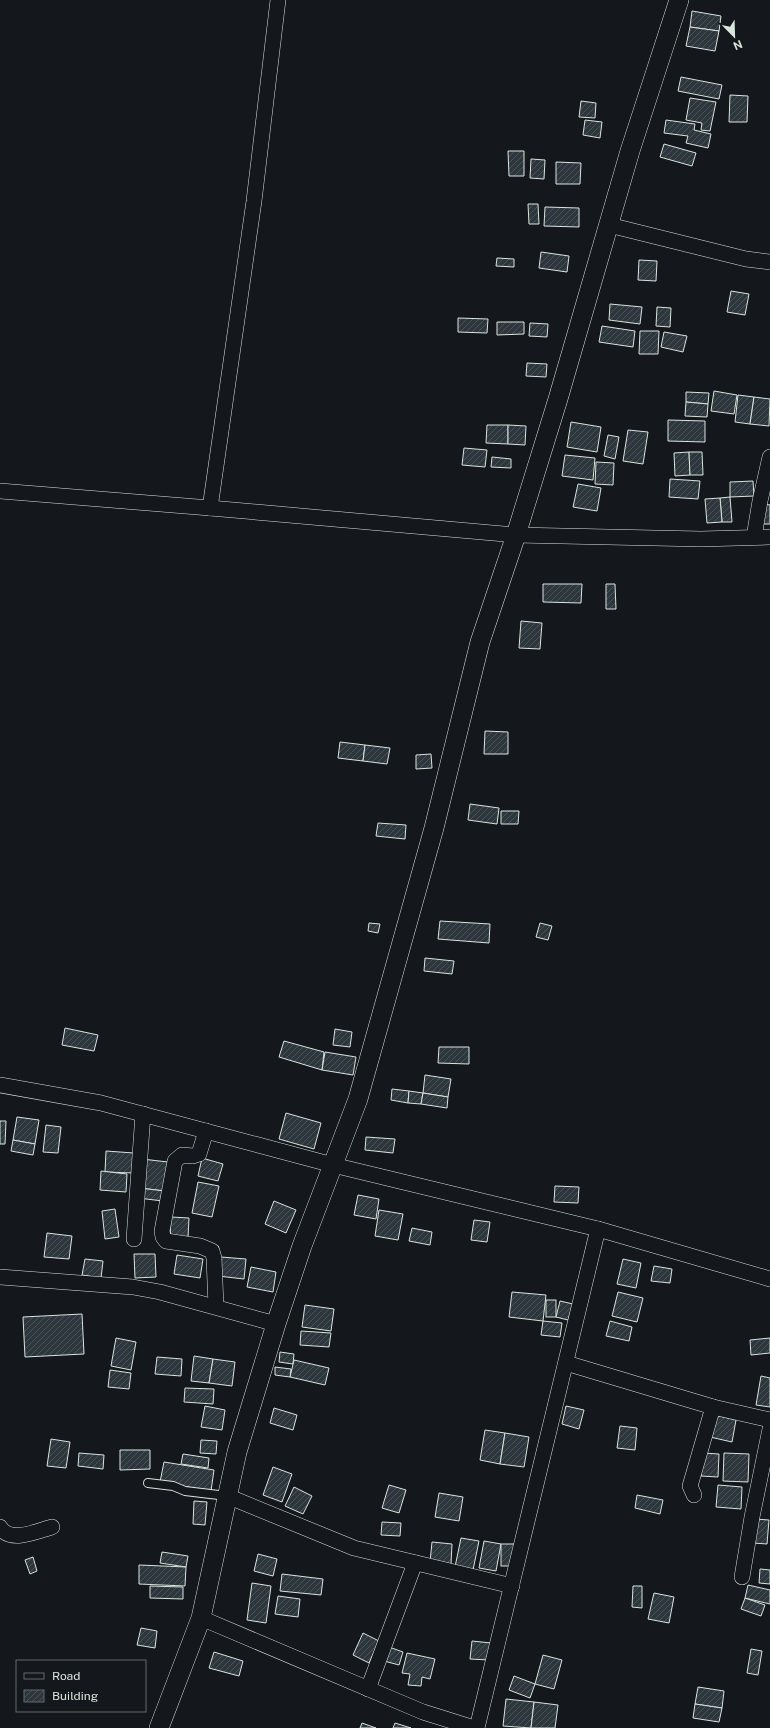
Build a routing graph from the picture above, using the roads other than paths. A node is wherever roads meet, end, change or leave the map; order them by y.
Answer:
1 (278, 0) edge
2 (679, 0) edge
3 (609, 225) junction
4 (770, 262) edge
5 (770, 457) edge
6 (0, 491) edge
7 (210, 508) junction
8 (516, 535) junction
9 (754, 537) junction
10 (770, 537) edge
11 (0, 1084) edge
12 (143, 1114) junction
13 (206, 1131) junction
14 (333, 1165) junction
15 (598, 1229) junction
16 (134, 1239) dead end
17 (0, 1277) edge
18 (770, 1279) edge
19 (216, 1306) junction
20 (276, 1324) junction
21 (566, 1363) junction
22 (713, 1407) junction
23 (770, 1420) edge
24 (770, 1429) edge
25 (148, 1483) dead end
26 (694, 1495) dead end
27 (226, 1496) junction
28 (763, 1503) edge
29 (0, 1527) edge
30 (52, 1527) dead end
31 (415, 1563) junction
32 (742, 1577) dead end
33 (512, 1586) junction
34 (201, 1618) junction
35 (368, 1689) junction
36 (159, 1728) edge
37 (475, 1728) edge

1 - 7 street
2 - 3 street
3 - 4 street
3 - 8 street
5 - 9 street
6 - 7 street
7 - 8 street
8 - 9 street
8 - 14 street
9 - 10 street
11 - 12 street
12 - 13 street
12 - 16 street
13 - 14 street
13 - 19 street
14 - 15 street
14 - 20 street
15 - 18 street
15 - 21 street
17 - 19 street
19 - 20 street
20 - 27 street
21 - 22 street
21 - 33 street
22 - 23 street
22 - 26 street
24 - 28 street
25 - 27 lane
27 - 31 street
27 - 34 street
28 - 32 street
29 - 30 street
31 - 33 street
31 - 35 street
33 - 37 street
34 - 35 street
34 - 36 street
35 - 37 street

